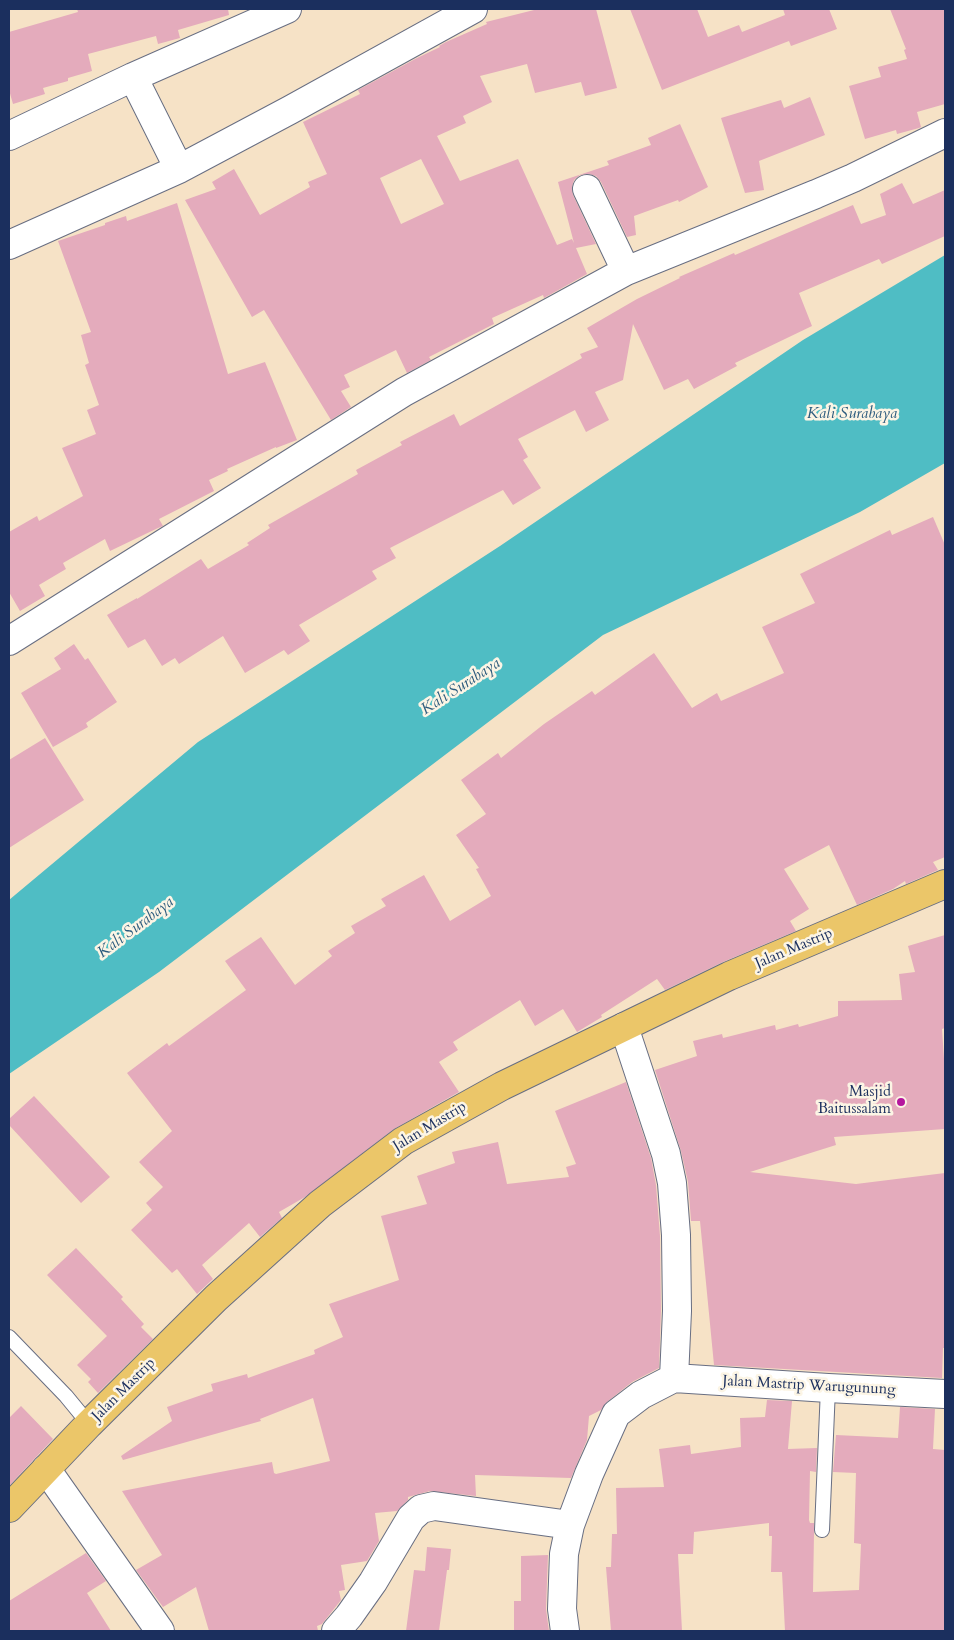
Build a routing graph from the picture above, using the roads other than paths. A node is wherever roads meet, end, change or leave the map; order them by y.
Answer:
1 (287, 9) edge
2 (473, 9) edge
3 (134, 77) junction
4 (945, 133) edge
5 (9, 136) edge
6 (179, 169) junction
7 (587, 189) dead end
8 (9, 245) edge
9 (626, 270) junction
10 (9, 641) edge
11 (945, 884) edge
12 (624, 1027) junction
13 (9, 1338) edge
14 (674, 1378) junction
15 (828, 1388) junction
16 (945, 1394) edge
17 (89, 1424) junction
18 (46, 1469) junction
19 (9, 1508) edge
20 (570, 1525) junction
21 (822, 1530) dead end
22 (160, 1631) edge
23 (336, 1631) edge
24 (565, 1631) edge

1 - 3 street
2 - 6 street
3 - 5 street
3 - 6 street
4 - 9 street
6 - 8 street
7 - 9 street
9 - 10 street
11 - 12 main road, Jalan Mastrip
12 - 14 street
12 - 17 main road, Jalan Mastrip
13 - 17 lane
14 - 15 street, Jalan Mastrip Warugunung
14 - 20 street, Jalan Mastrip Warugunung
15 - 16 street, Jalan Mastrip Warugunung
15 - 21 lane
17 - 18 main road, Jalan Mastrip
18 - 19 main road, Jalan Mastrip
18 - 22 street
20 - 23 street
20 - 24 street, Jalan Mastrip Warugunung

